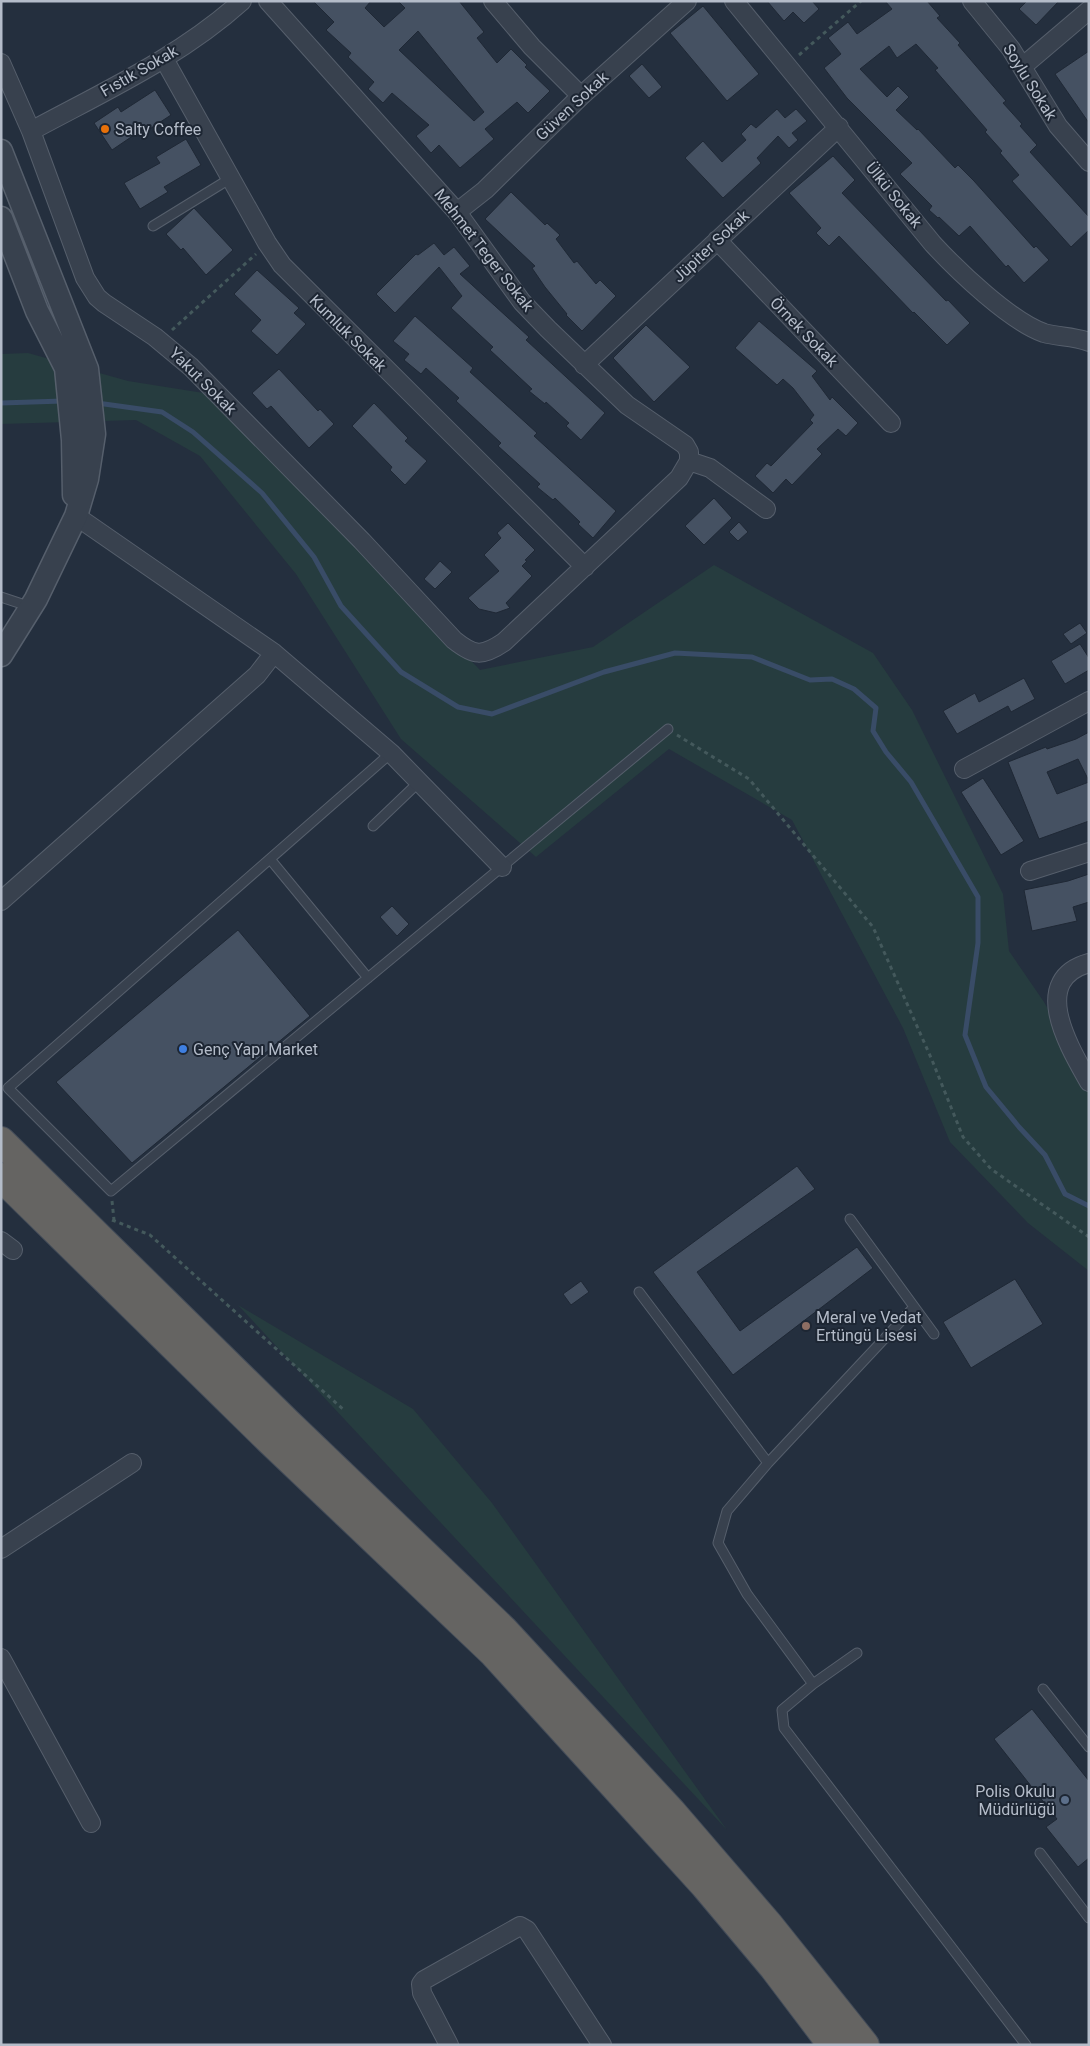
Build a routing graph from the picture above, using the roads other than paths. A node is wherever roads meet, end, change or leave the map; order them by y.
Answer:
1 (242, 1) edge
2 (268, 1) edge
3 (493, 1) edge
4 (687, 1) edge
5 (734, 1) edge
6 (972, 1) edge
7 (1089, 10) edge
8 (164, 59) junction
9 (1, 63) edge
10 (1022, 67) junction
11 (581, 96) junction
12 (839, 128) junction
13 (31, 131) junction
14 (1, 151) edge
15 (1089, 162) edge
16 (231, 178) junction
17 (457, 212) junction
18 (1, 218) edge
19 (153, 226) dead end
20 (717, 240) junction
21 (1089, 342) edge
22 (584, 365) junction
23 (76, 368) junction
24 (891, 423) dead end
25 (689, 461) junction
26 (766, 509) dead end
27 (76, 516) junction
28 (585, 567) junction
29 (1, 597) edge
30 (31, 607) junction
31 (274, 653) junction
32 (1, 655) edge
33 (1089, 701) edge
34 (668, 729) road end
35 (391, 753) junction
36 (964, 769) dead end
37 (419, 782) junction
38 (373, 826) dead end
39 (1089, 852) edge
40 (270, 859) junction
41 (502, 868) junction
42 (1030, 870) dead end
43 (1, 901) edge
44 (1089, 964) edge
45 (368, 978) junction
46 (1089, 1082) edge
47 (1, 1141) edge
48 (1, 1176) edge
49 (850, 1219) dead end
50 (639, 1292) dead end
51 (914, 1307) junction
52 (934, 1334) dead end
53 (132, 1463) dead end
54 (768, 1463) junction
55 (1, 1549) edge
56 (857, 1653) dead end
57 (1, 1658) edge
58 (813, 1684) junction
59 (1043, 1689) dead end
60 (1089, 1747) edge
61 (91, 1823) dead end
62 (1040, 1852) dead end
63 (1089, 1918) edge
64 (450, 2045) edge
65 (602, 2045) edge
66 (832, 2045) edge
67 (865, 2045) edge
68 (1026, 2045) edge

1 - 8 street, Fıstık Sokak
2 - 17 street, Mehmet Teger Sokak
3 - 11 street
4 - 11 street, Güven Sokak
5 - 12 street, Ülkü Sokak
6 - 10 street, Soylu Sokak
7 - 10 street
8 - 13 street, Fıstık Sokak
8 - 16 street, Kumluk Sokak
9 - 13 street, Yakut Sokak
10 - 15 street, Soylu Sokak
11 - 17 street, Güven Sokak
12 - 20 street, Jüpiter Sokak
12 - 21 street, Ülkü Sokak
13 - 28 street, Yakut Sokak
14 - 23 street
16 - 19 lane
16 - 28 street, Kumluk Sokak
17 - 22 street, Mehmet Teger Sokak
18 - 23 street
20 - 22 street, Jüpiter Sokak
20 - 24 street, Örnek Sokak
22 - 25 street, Mehmet Teger Sokak
23 - 27 street
23 - 27 street
25 - 26 street
25 - 28 street
27 - 30 street
27 - 31 street
29 - 30 lane
30 - 32 street
31 - 35 street
31 - 43 street
33 - 36 street
34 - 41 lane
35 - 37 street
35 - 40 lane
37 - 38 lane
37 - 41 street
39 - 42 street
40 - 45 lane
40 - 45 lane
41 - 45 lane
44 - 46 street
47 - 67 highway
48 - 66 highway
49 - 51 lane
50 - 54 lane
51 - 52 lane
51 - 54 lane
53 - 55 street
54 - 58 lane
56 - 58 lane
57 - 61 street
58 - 68 lane
59 - 60 lane
62 - 63 lane
64 - 65 street

